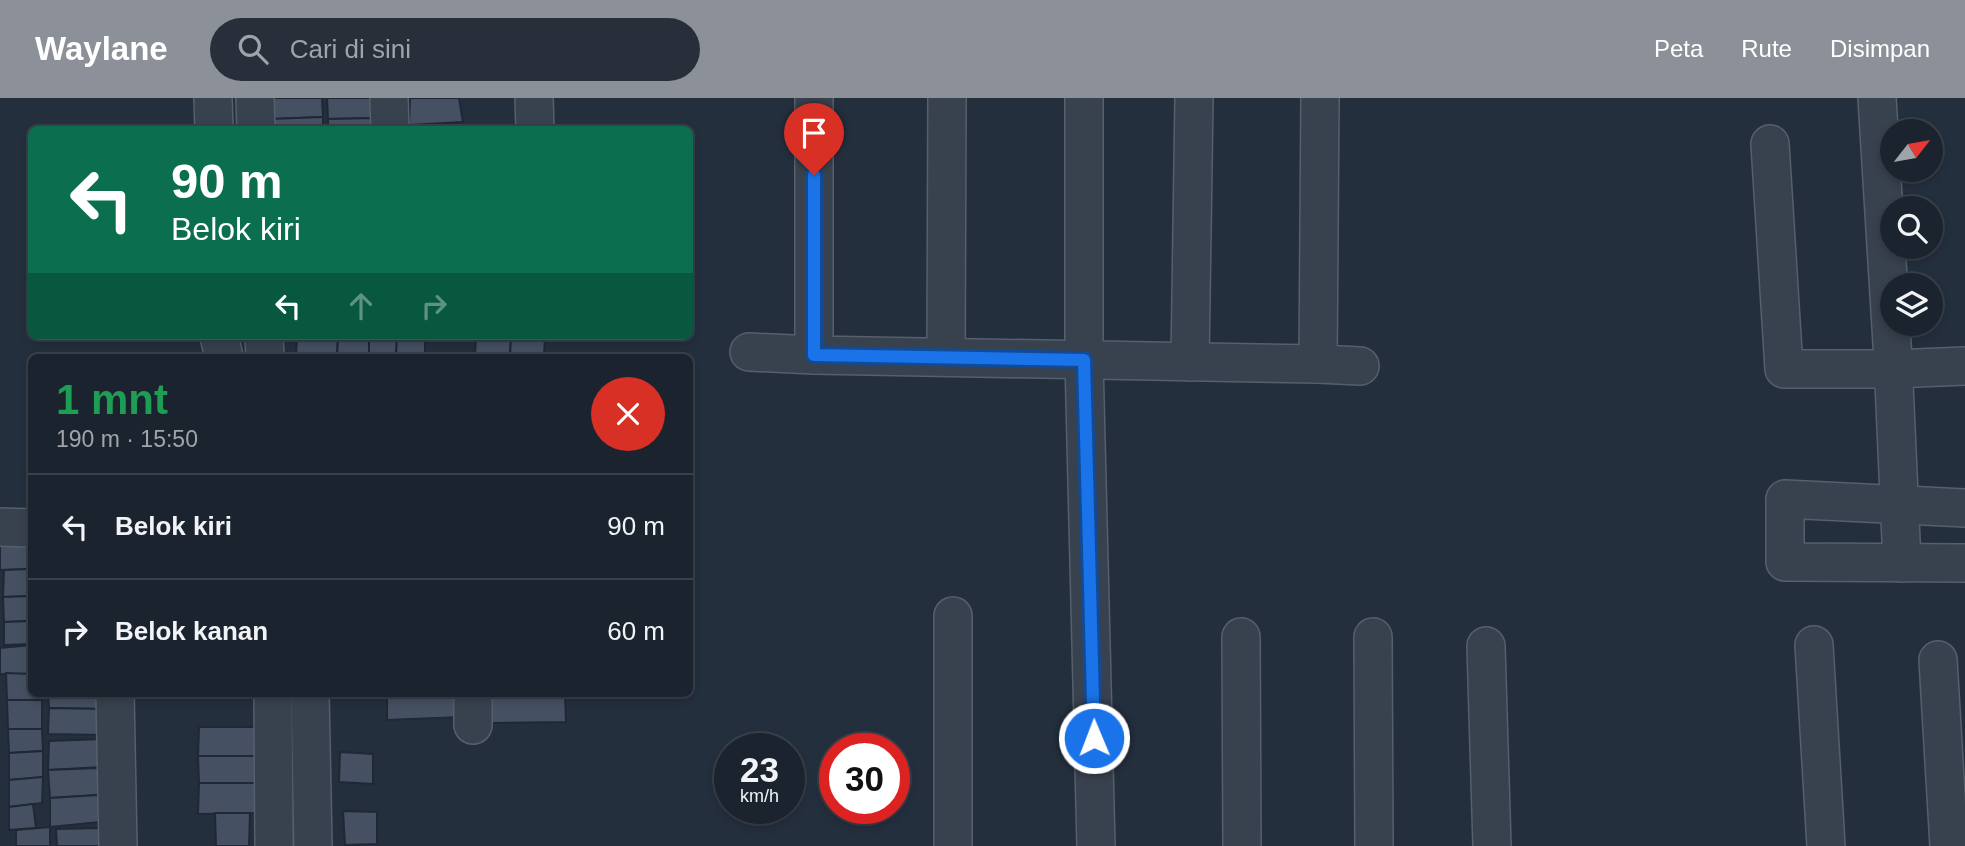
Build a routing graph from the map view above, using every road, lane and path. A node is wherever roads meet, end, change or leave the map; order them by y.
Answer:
1 (213, 98) edge
2 (255, 98) edge
3 (389, 98) edge
4 (534, 98) edge
5 (814, 98) edge
6 (947, 98) edge
7 (1084, 98) edge
8 (1194, 98) edge
9 (1321, 98) edge
10 (1877, 98) edge
11 (214, 126) edge
12 (256, 126) edge
13 (390, 126) edge
14 (535, 126) edge
15 (1770, 144) dead end
16 (750, 352) dead end
17 (814, 355) junction
18 (946, 357) junction
19 (1084, 360) junction
20 (1190, 362) junction
21 (1318, 364) junction
22 (1360, 366) dead end
23 (1965, 366) edge
24 (1894, 369) junction
25 (1898, 504) junction
26 (1965, 508) edge
27 (0, 527) edge
28 (28, 528) edge
29 (1902, 563) junction
30 (1965, 564) edge
31 (953, 616) dead end
32 (1241, 637) dead end
33 (1373, 637) dead end
34 (1814, 645) dead end
35 (1486, 646) dead end
36 (1938, 660) dead end
37 (115, 697) edge
38 (273, 697) edge
39 (310, 697) edge
40 (118, 846) edge
41 (274, 846) edge
42 (313, 846) edge
43 (953, 846) edge
44 (1096, 846) edge
45 (1242, 846) edge
46 (1374, 846) edge
47 (1492, 846) edge
48 (1826, 846) edge
49 (1950, 846) edge

1 - 11 street
2 - 12 street
3 - 13 street
4 - 14 street
5 - 17 street
6 - 18 street
7 - 19 street
8 - 20 street
9 - 21 street
10 - 24 street
15 - 24 street
16 - 17 street
17 - 18 street
18 - 19 street
19 - 20 street
19 - 44 street
20 - 21 street
21 - 22 street
23 - 24 street
24 - 25 street
25 - 26 street
25 - 29 street
25 - 29 street
27 - 28 street
29 - 30 street
31 - 43 street
32 - 45 street
33 - 46 street
34 - 48 street
35 - 47 street
36 - 49 street
37 - 40 street
38 - 41 street
39 - 42 street

